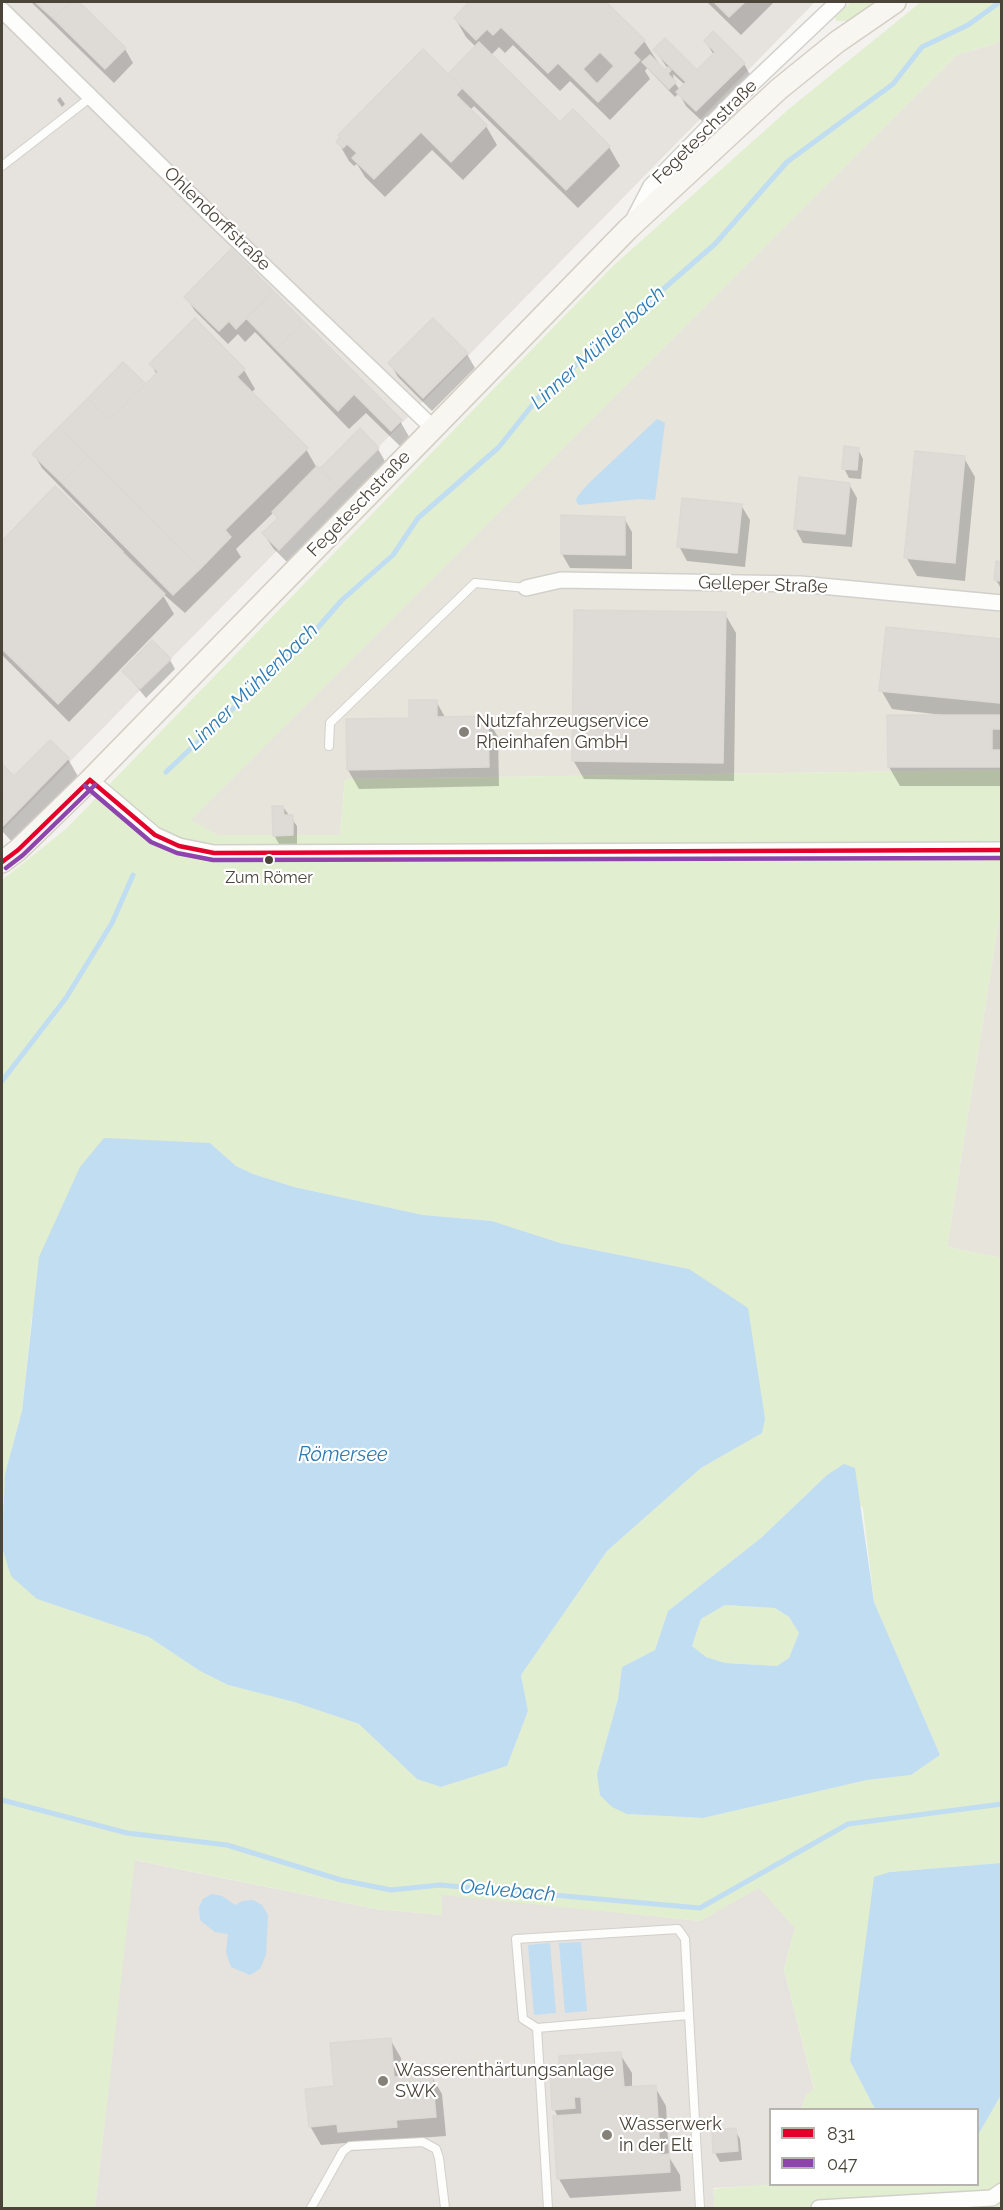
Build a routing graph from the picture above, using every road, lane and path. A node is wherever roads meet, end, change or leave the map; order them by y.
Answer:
1 (838, 2) edge
2 (895, 2) edge
3 (2, 10) edge
4 (794, 45) junction
5 (779, 89) junction
6 (91, 97) junction
7 (2, 166) edge
8 (628, 229) junction
9 (433, 428) junction
10 (526, 588) joint
11 (1002, 603) edge
12 (329, 746) dead end
13 (90, 780) junction
14 (1002, 850) edge
15 (2, 862) edge
16 (689, 2015) junction
17 (537, 2028) junction
18 (1002, 2191) edge
19 (311, 2208) edge
20 (445, 2208) edge
21 (548, 2208) edge
22 (700, 2208) edge
23 (819, 2208) edge

1 - 4 street, Fegeteschstraße
2 - 5 main road, Fegeteschstraße
3 - 6 street, Ohlendorffstraße
4 - 5 street, Fegeteschstraße
4 - 8 street, Fegeteschstraße
5 - 8 main road, Fegeteschstraße
6 - 7 lane
6 - 9 street, Ohlendorffstraße
8 - 9 main road, Fegeteschstraße
9 - 13 main road, Fegeteschstraße
10 - 11 street, Gelleper Straße
10 - 12 lane
13 - 14 street
13 - 15 main road, Fegeteschstraße
16 - 17 lane
16 - 17 lane
16 - 22 lane
17 - 21 lane
18 - 23 street
19 - 20 lane

